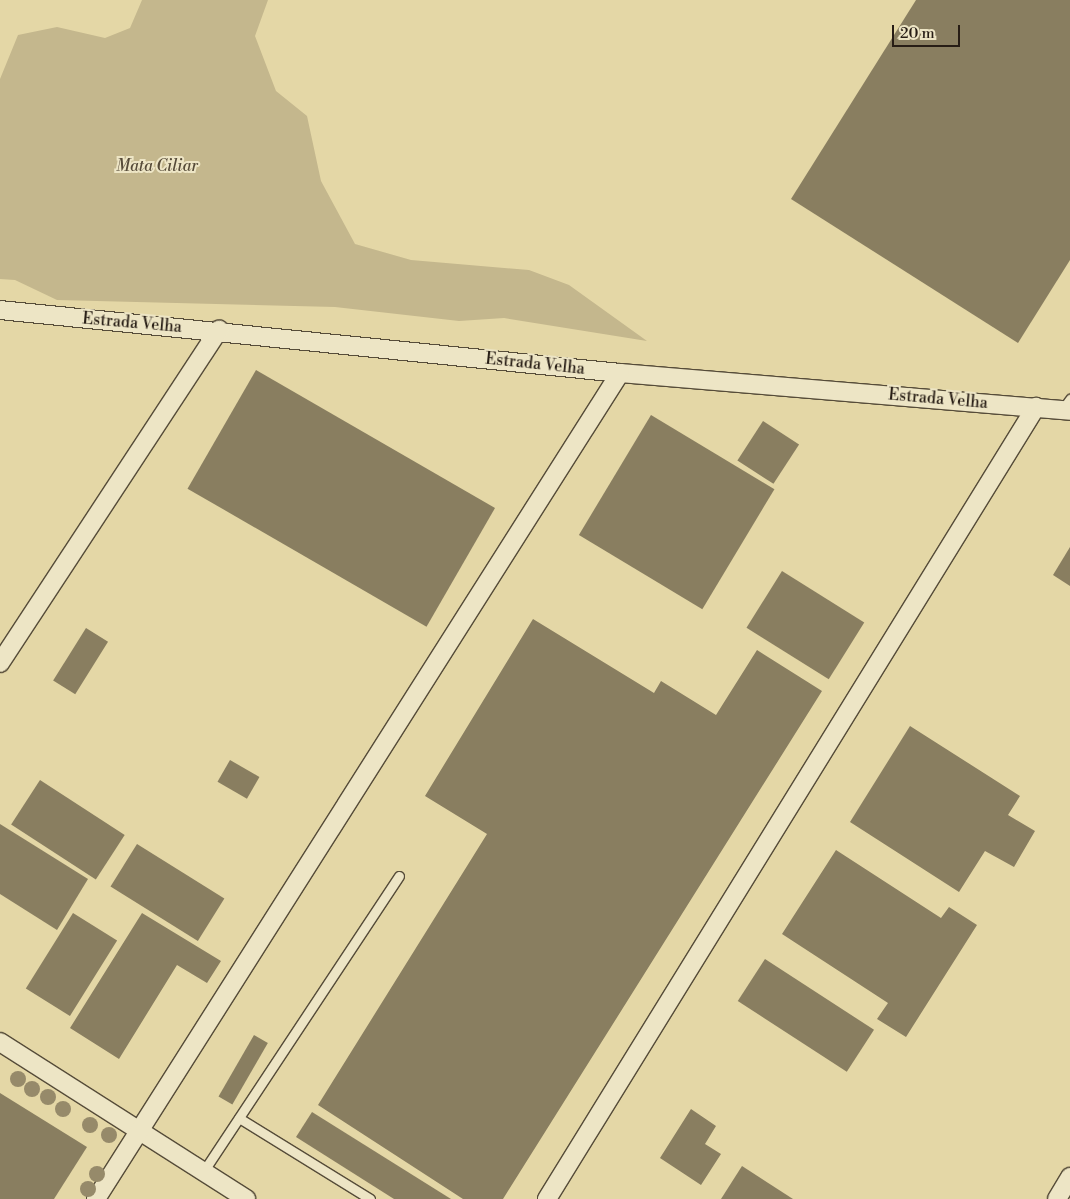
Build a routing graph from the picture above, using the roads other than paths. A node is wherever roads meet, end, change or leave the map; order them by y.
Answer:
1 (0, 310) edge
2 (220, 330) junction
3 (620, 373) junction
4 (1067, 406) edge
5 (1036, 407) junction
6 (0, 663) edge
7 (398, 876) dead end
8 (0, 1042) edge
9 (238, 1118) junction
10 (138, 1131) junction
11 (203, 1172) junction
12 (1070, 1177) edge
13 (96, 1199) edge
14 (246, 1199) edge
15 (370, 1199) edge
16 (547, 1199) edge
17 (1057, 1199) edge

1 - 2 street, Estrada Velha
2 - 3 street, Estrada Velha
2 - 6 street
3 - 5 street, Estrada Velha
3 - 10 street
4 - 5 street, Estrada Velha
5 - 16 street
7 - 9 lane
8 - 10 street
9 - 11 lane
9 - 15 lane
10 - 11 street
10 - 13 street
11 - 14 street
12 - 17 street

